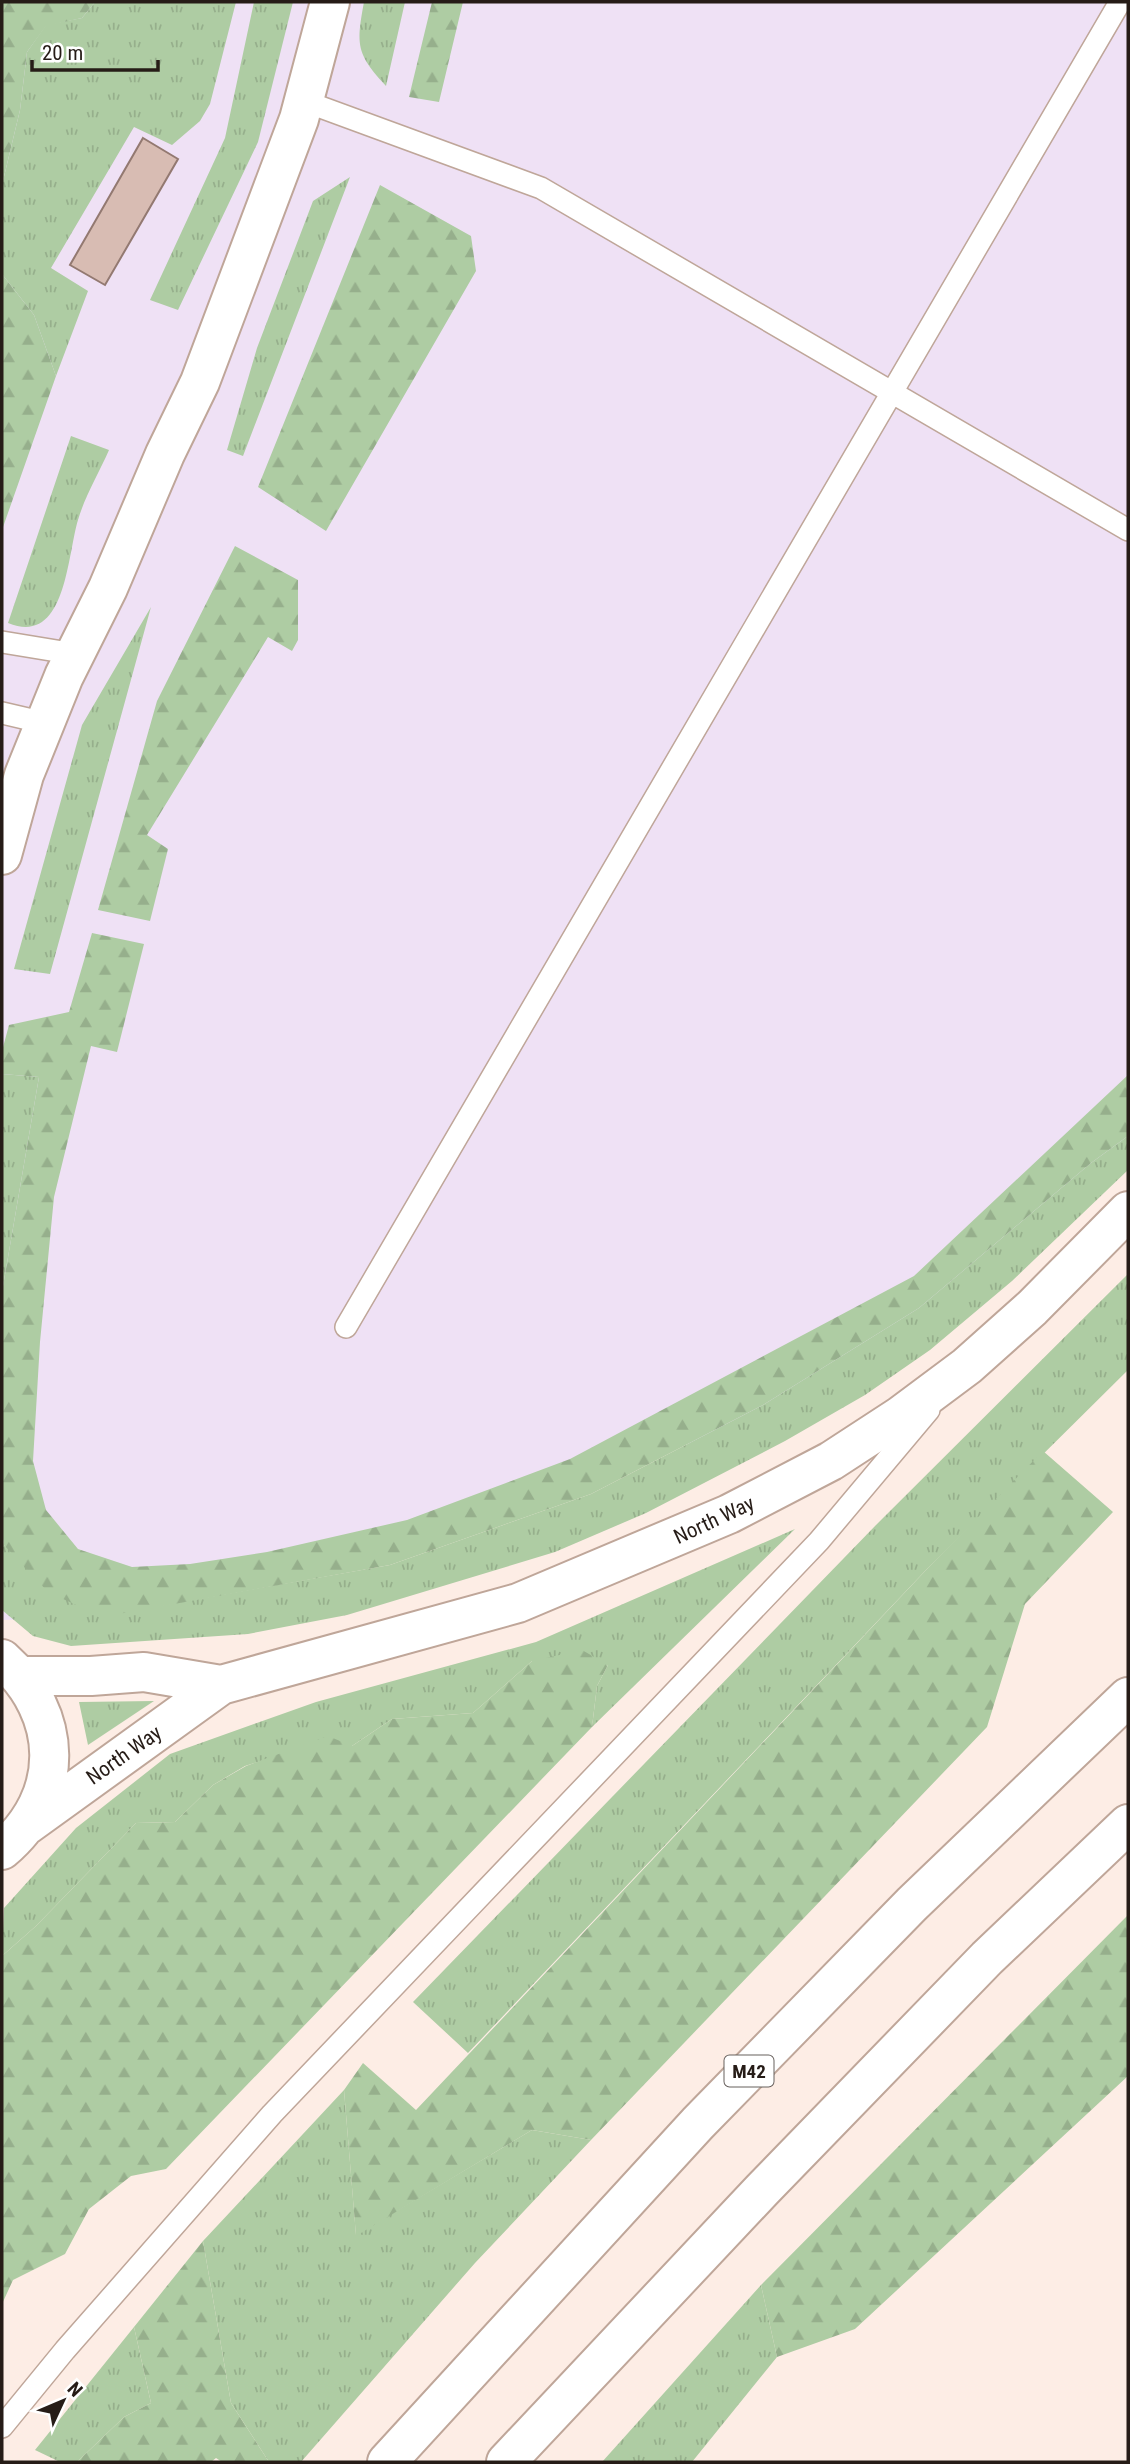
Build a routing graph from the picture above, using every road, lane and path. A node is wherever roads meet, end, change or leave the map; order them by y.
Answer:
1 (330, 2) edge
2 (1120, 2) edge
3 (304, 101) junction
4 (892, 392) junction
5 (1128, 530) edge
6 (2, 642) edge
7 (75, 653) junction
8 (2, 713) edge
9 (45, 723) junction
10 (2, 855) edge
11 (1128, 1211) edge
12 (346, 1327) dead end
13 (967, 1366) junction
14 (11, 1668) edge
15 (221, 1685) junction
16 (1128, 1696) edge
17 (1128, 1824) edge
18 (14, 1838) edge
19 (2, 2427) edge
20 (387, 2462) edge
21 (506, 2462) edge

1 - 3 main road
2 - 4 lane
3 - 4 lane
3 - 7 main road
4 - 5 lane
4 - 12 lane
6 - 7 lane
7 - 9 main road
8 - 9 lane
9 - 10 main road
11 - 13 main road, North Way
13 - 15 main road, North Way
13 - 19 lane
14 - 15 main road, North Way
14 - 18 main road
15 - 18 main road, North Way
16 - 20 main road, M42
17 - 21 main road

